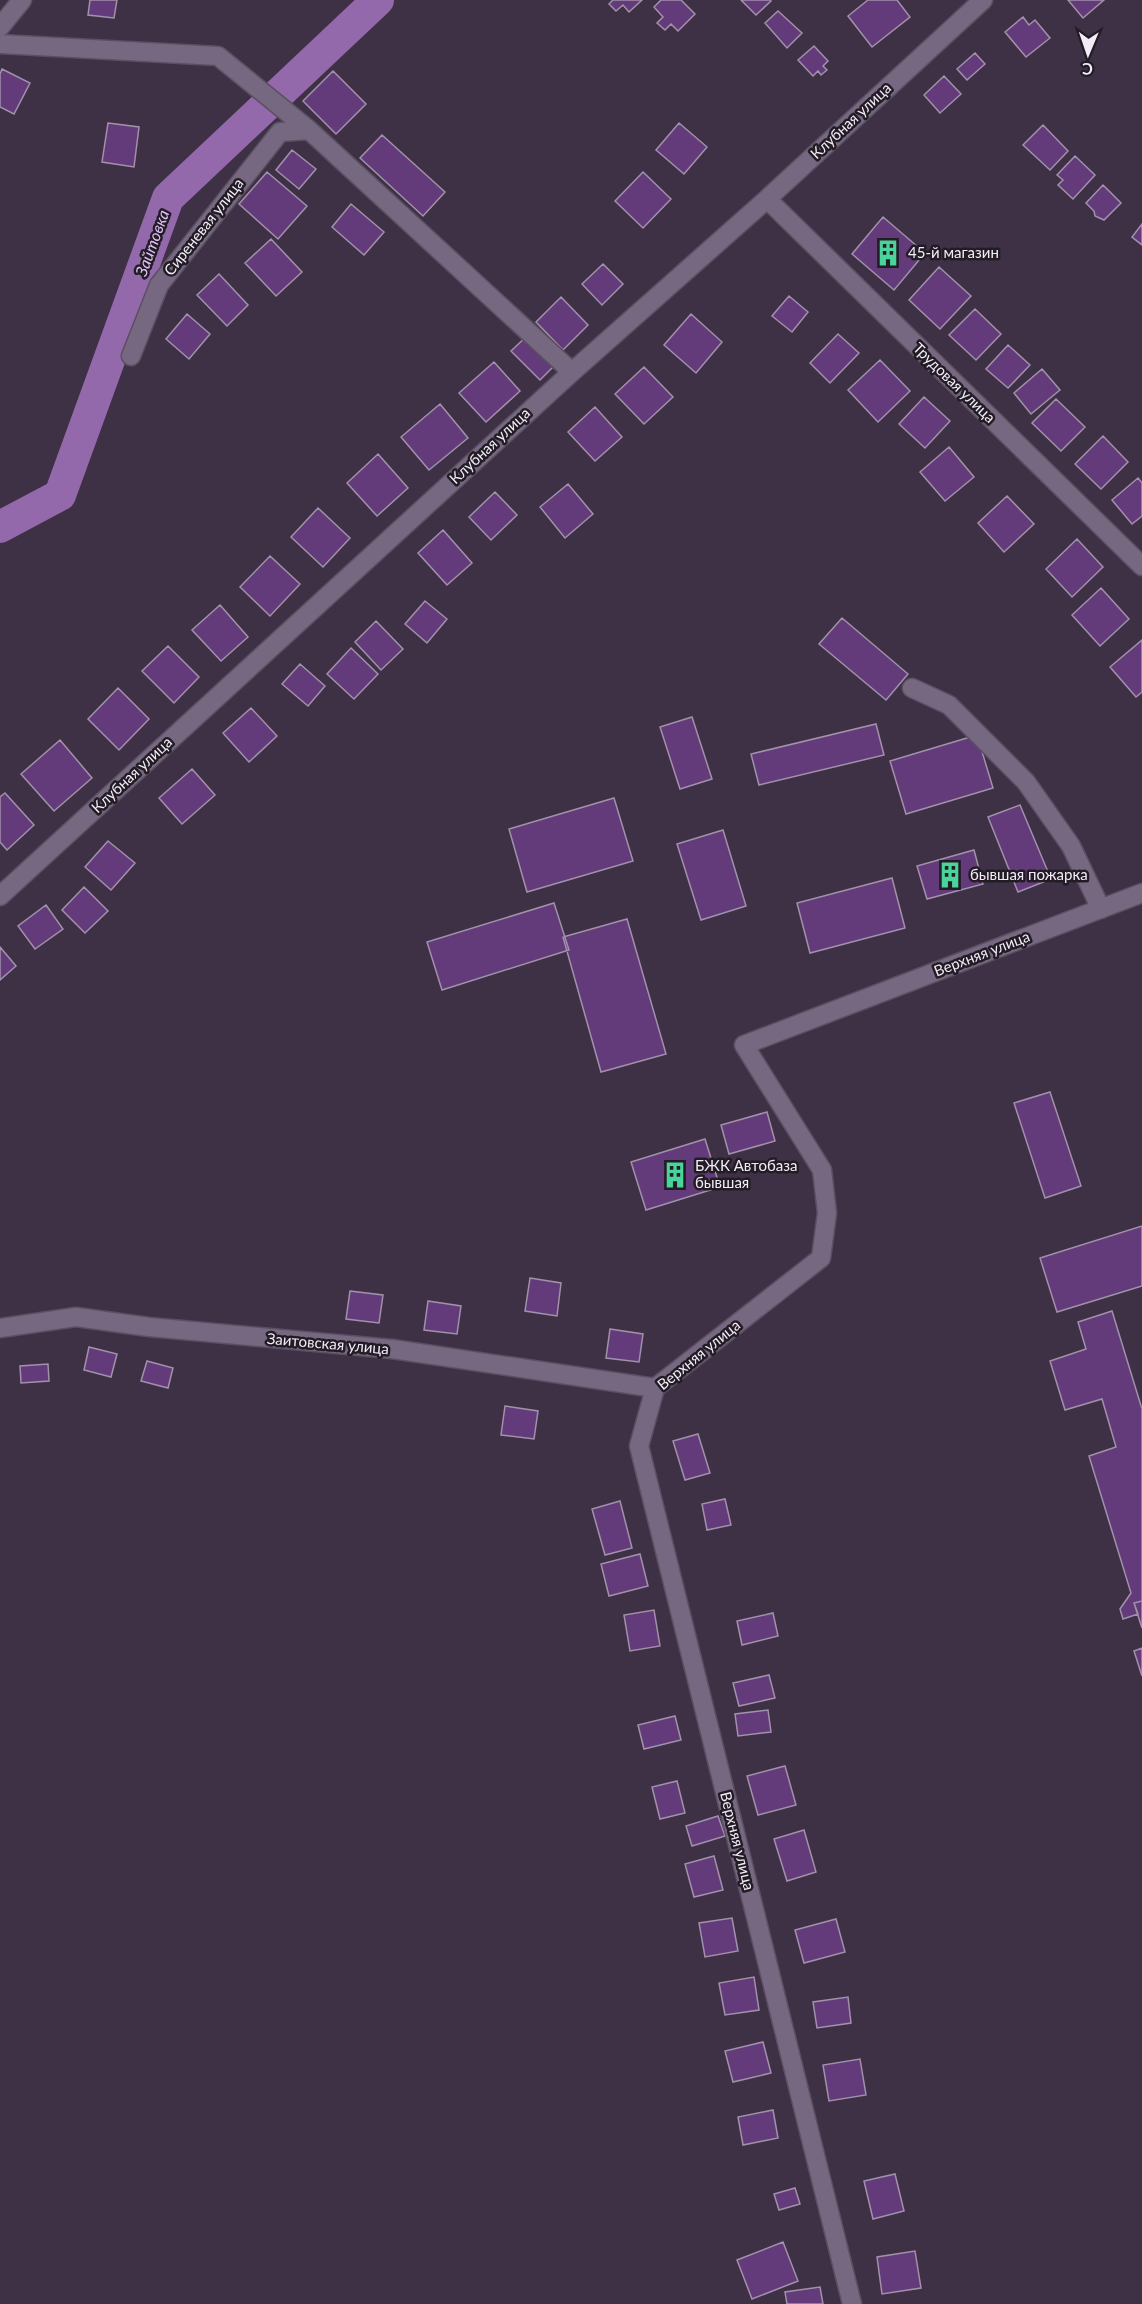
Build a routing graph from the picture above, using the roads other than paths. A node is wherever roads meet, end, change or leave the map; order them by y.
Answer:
1 (22, 0) edge
2 (983, 0) edge
3 (0, 27) edge
4 (0, 44) edge
5 (309, 130) junction
6 (766, 199) junction
7 (131, 356) dead end
8 (572, 372) junction
9 (1142, 566) edge
10 (912, 688) dead end
11 (1142, 893) edge
12 (0, 896) edge
13 (1101, 909) junction
14 (0, 1328) edge
15 (655, 1388) junction
16 (852, 2304) edge

1 - 3 street
2 - 6 street, Клубная улица
4 - 5 street
5 - 7 street, Сиреневая улица
5 - 8 street
6 - 8 street, Клубная улица
6 - 9 street, Трудовая улица
8 - 12 street, Клубная улица
10 - 13 street
11 - 13 street, Верхняя улица
13 - 15 street, Верхняя улица
14 - 15 street, Заитовская улица
15 - 16 street, Верхняя улица

